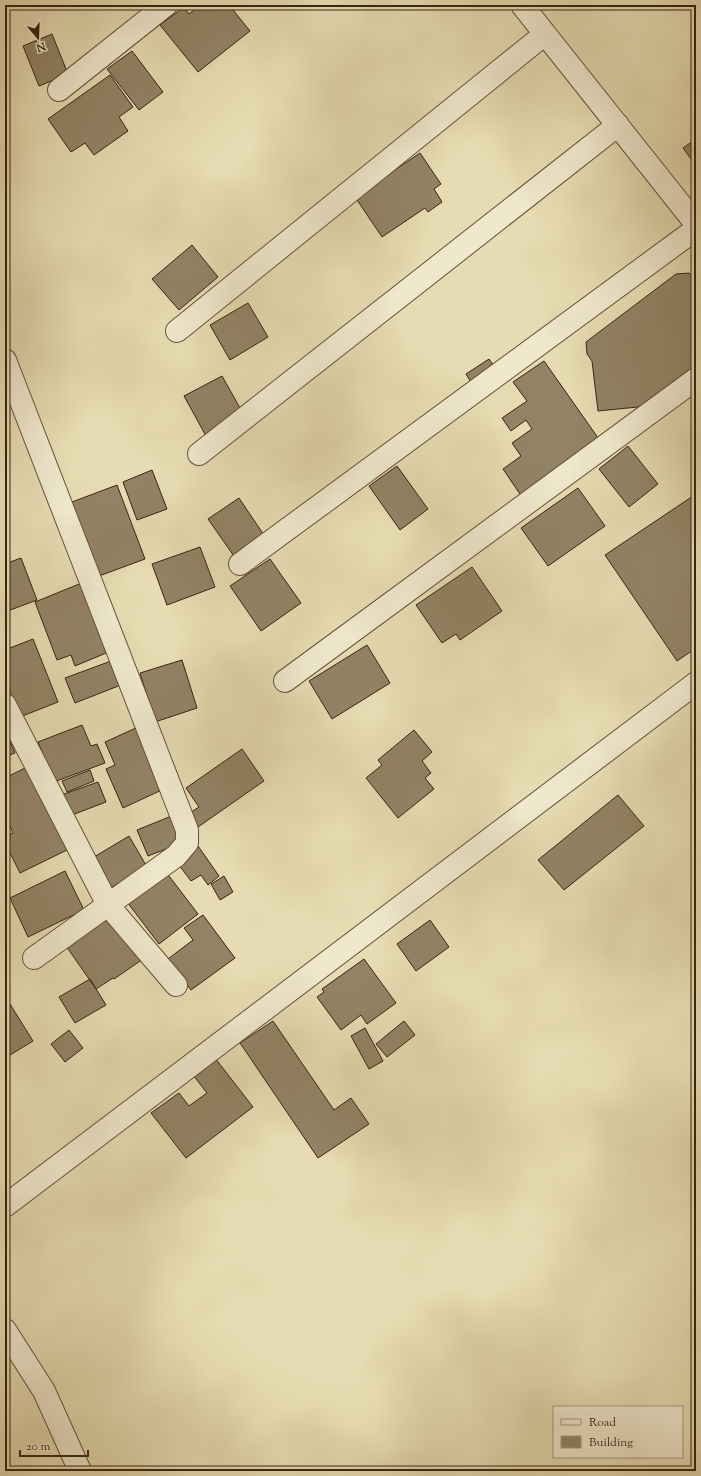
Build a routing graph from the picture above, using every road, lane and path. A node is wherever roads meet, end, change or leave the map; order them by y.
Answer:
1 (166, 5) edge
2 (522, 5) edge
3 (545, 34) junction
4 (59, 90) dead end
5 (618, 126) junction
6 (696, 224) edge
7 (696, 229) edge
8 (177, 331) dead end
9 (5, 360) edge
10 (696, 379) edge
11 (199, 454) dead end
12 (240, 564) dead end
13 (285, 681) dead end
14 (696, 683) edge
15 (5, 705) edge
16 (108, 905) junction
17 (34, 958) dead end
18 (176, 985) dead end
19 (5, 1206) edge
20 (5, 1330) edge
21 (80, 1471) edge

1 - 4 street
2 - 3 street
3 - 5 street
3 - 8 street
5 - 6 street
5 - 11 street
7 - 12 street
9 - 16 street
10 - 13 street
14 - 19 street
15 - 16 street
16 - 17 street
16 - 18 street
20 - 21 street

